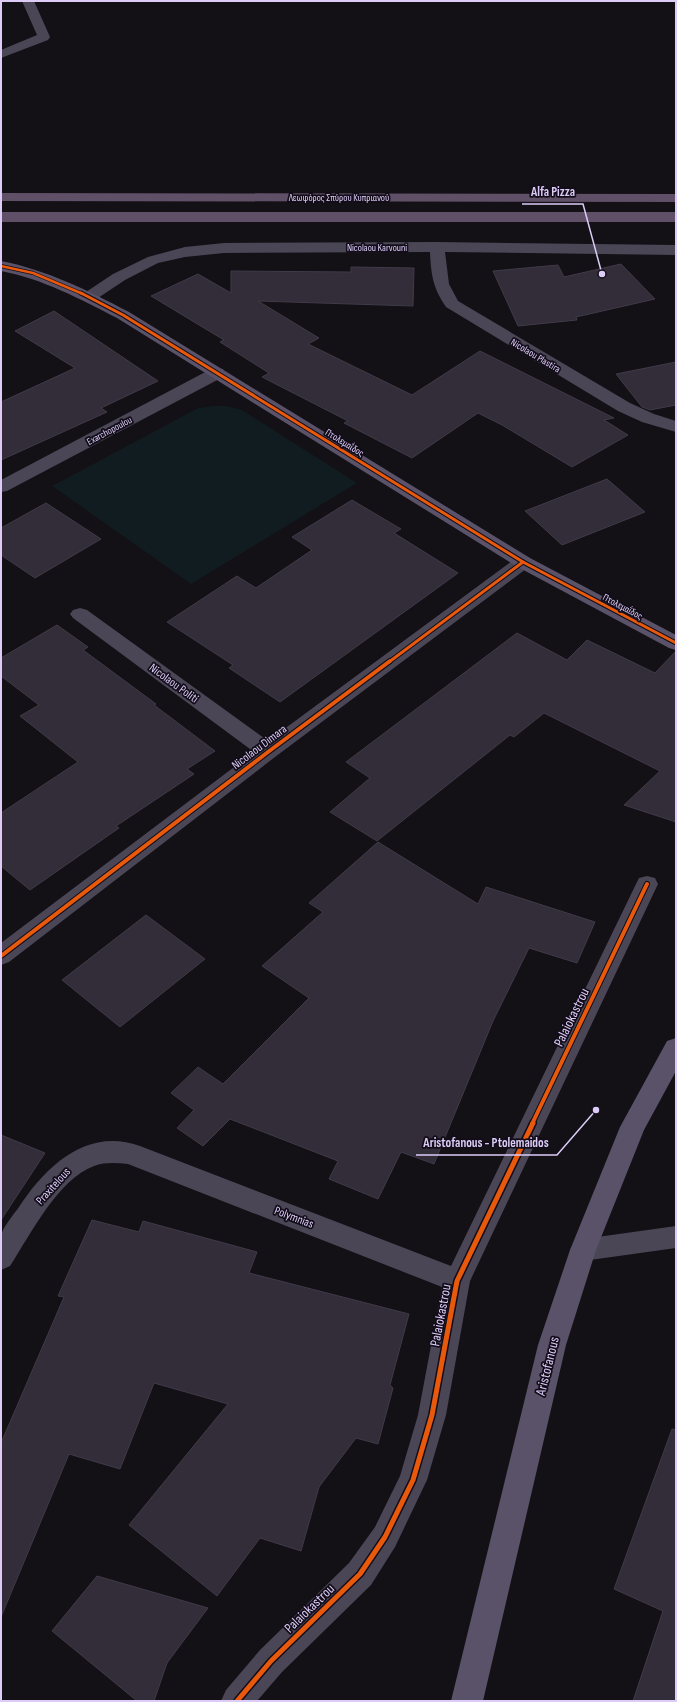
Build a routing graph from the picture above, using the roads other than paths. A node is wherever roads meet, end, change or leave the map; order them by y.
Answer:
1 (28, 1) edge
2 (1, 54) edge
3 (1, 197) edge
4 (676, 198) edge
5 (1, 217) edge
6 (676, 217) edge
7 (437, 247) junction
8 (676, 250) edge
9 (1, 266) edge
10 (89, 297) junction
11 (217, 373) junction
12 (676, 428) edge
13 (1, 487) edge
14 (523, 562) junction
15 (80, 614) dead end
16 (676, 643) edge
17 (268, 752) junction
18 (647, 884) dead end
19 (4, 950) edge
20 (676, 1048) edge
21 (131, 1154) joint
22 (676, 1237) edge
23 (583, 1250) junction
24 (1, 1258) edge
25 (457, 1281) junction
26 (237, 1701) edge
27 (467, 1701) edge

1 - 2 lane
3 - 4 main road, Λεωφόρος Σπύρου Κυπριανού
5 - 6 main road, Λεωφόρος Σπύρου Κυπριανού
7 - 8 street, Nicolaou Karvouni
7 - 10 street, Nicolaou Karvouni
7 - 12 street, Nicolaou Plastira
9 - 10 street, Πτολεμαΐδος
10 - 11 street, Πτολεμαΐδος
11 - 13 street, Exarchopoulou
11 - 14 street, Πτολεμαΐδος
14 - 16 street, Πτολεμαΐδος
14 - 17 street, Nicolaou Dimara
15 - 17 street, Nicolaou Politi
17 - 19 street, Nicolaou Dimara
18 - 25 street, Palaiokastrou
20 - 23 street, Aristofanous
21 - 24 street, Praxitelous
21 - 25 street, Polymnias
22 - 23 lane
23 - 27 street, Aristofanous
25 - 26 street, Palaiokastrou

